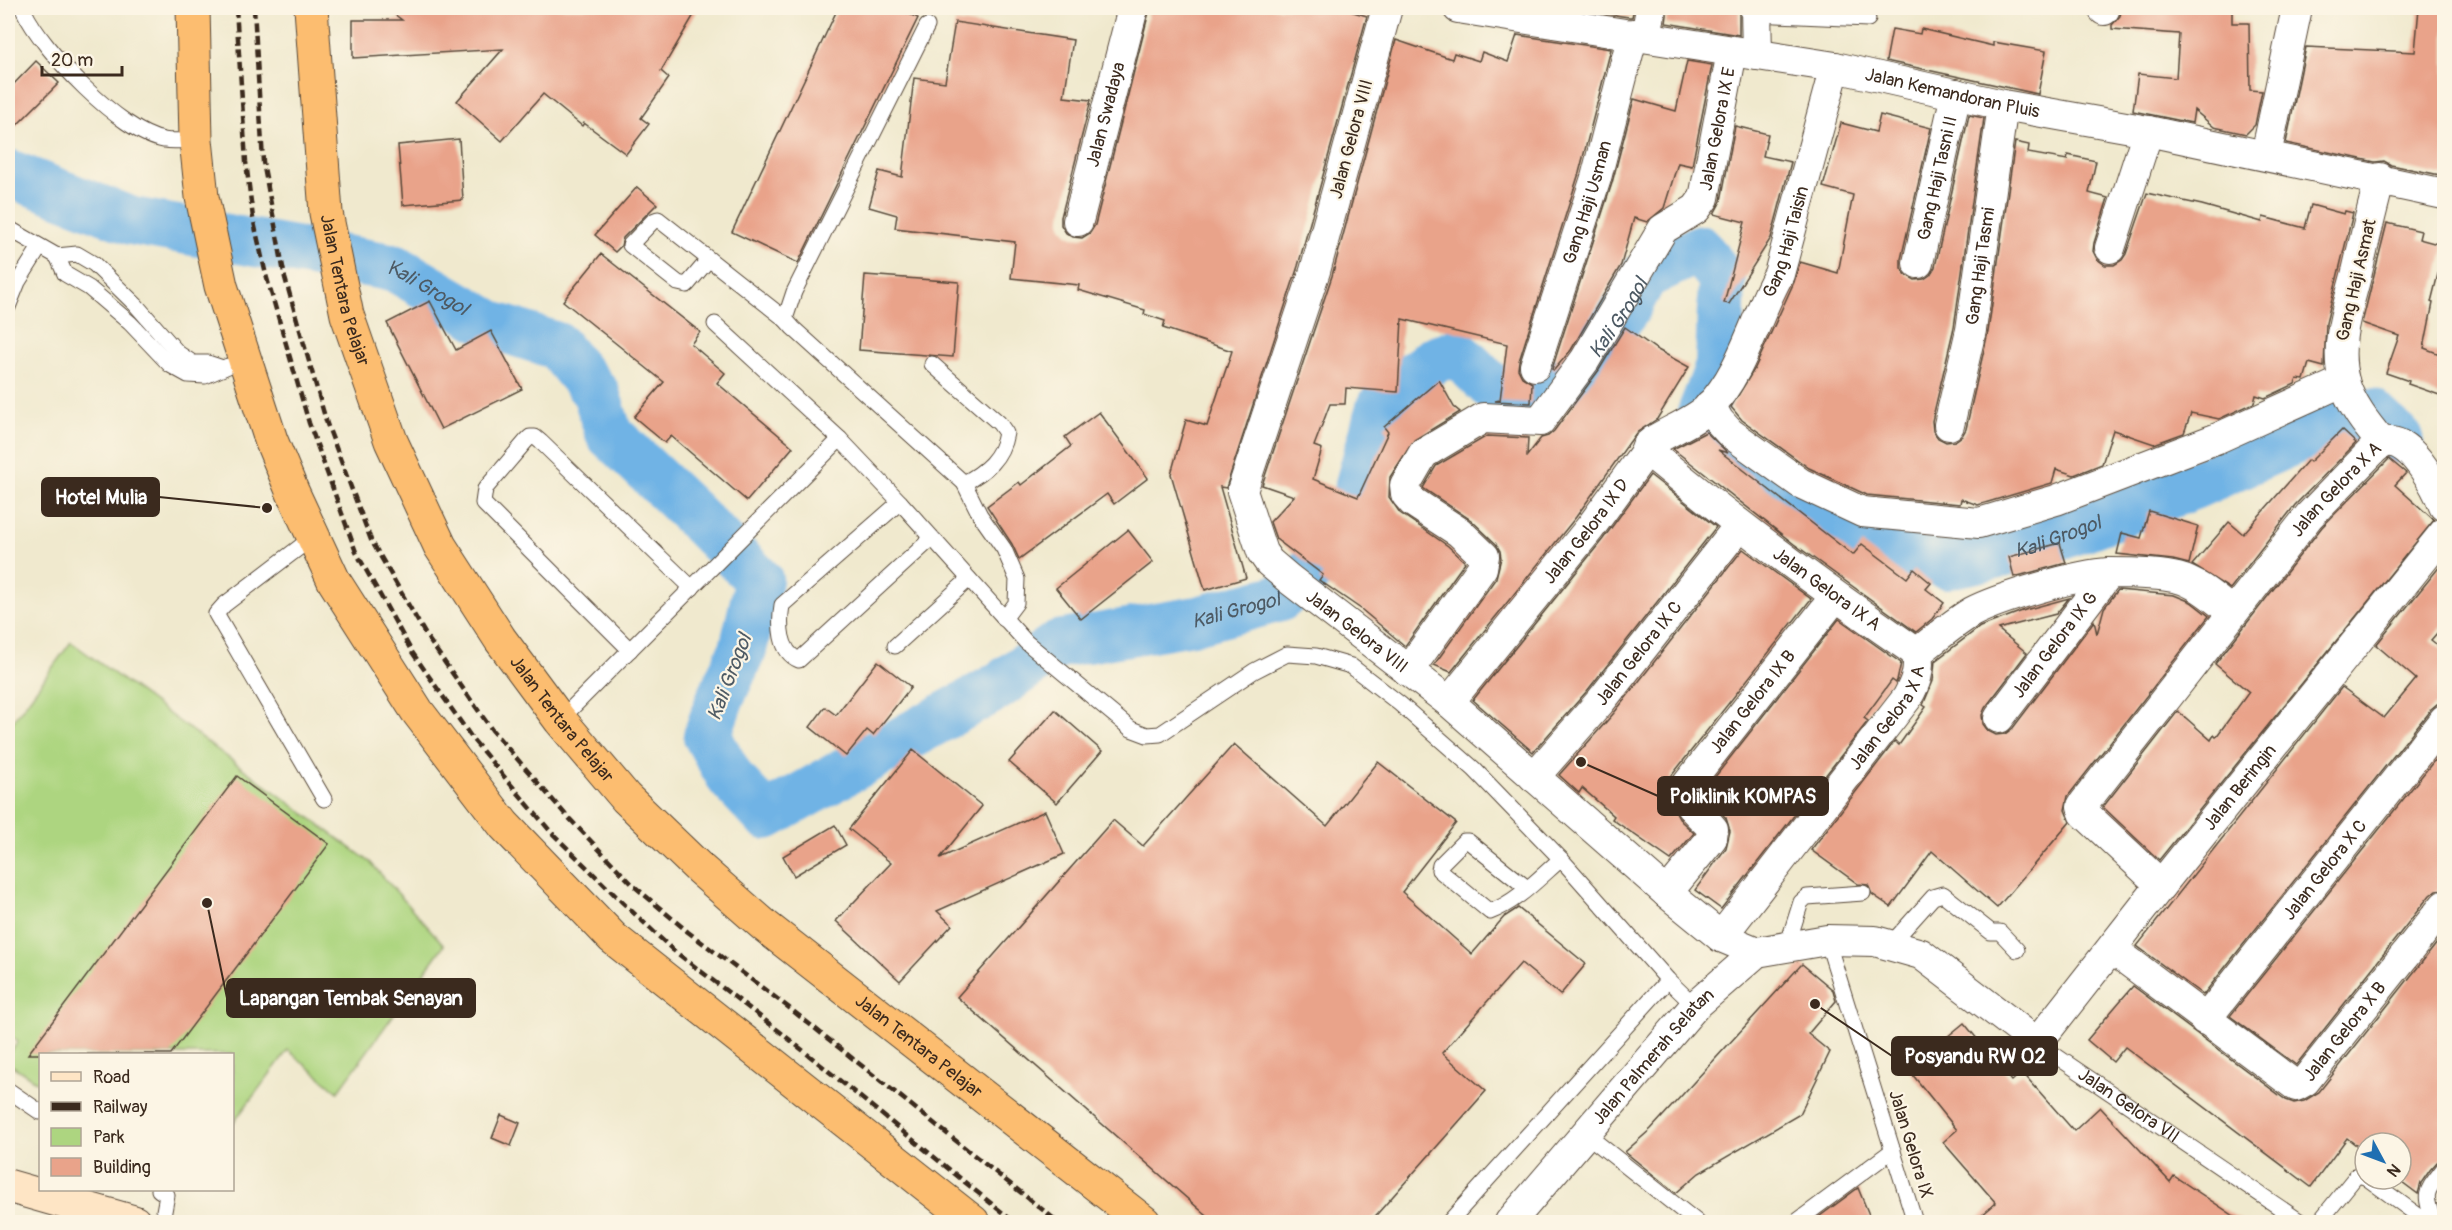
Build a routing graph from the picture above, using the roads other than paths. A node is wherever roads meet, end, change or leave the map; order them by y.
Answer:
1 (25, 8) edge
2 (193, 8) edge
3 (311, 8) edge
4 (1134, 8) edge
5 (1387, 8) edge
6 (1458, 8) edge
7 (1651, 8) edge
8 (2297, 8) edge
9 (1756, 11) edge
10 (1530, 14) edge
11 (1868, 20) dead end
12 (927, 26) dead end
13 (1640, 36) junction
14 (1745, 54) junction
15 (1835, 67) junction
16 (1956, 94) junction
17 (2003, 105) junction
18 (2148, 130) junction
19 (196, 140) junction
20 (2266, 155) junction
21 (2380, 178) junction
22 (2445, 194) edge
23 (1078, 221) dead end
24 (8, 228) edge
25 (40, 247) junction
26 (2110, 248) dead end
27 (57, 256) junction
28 (709, 260) junction
29 (1918, 263) dead end
30 (8, 307) edge
31 (786, 319) junction
32 (715, 324) dead end
33 (235, 364) junction
34 (932, 364) dead end
35 (1535, 366) dead end
36 (1702, 412) junction
37 (2362, 413) junction
38 (1949, 425) dead end
39 (840, 439) junction
40 (1644, 454) junction
41 (964, 483) junction
42 (900, 502) junction
43 (2445, 506) edge
44 (1739, 526) junction
45 (2445, 533) edge
46 (313, 537) junction
47 (932, 538) junction
48 (2109, 573) junction
49 (969, 579) junction
50 (696, 584) junction
51 (1834, 597) junction
52 (2232, 612) junction
53 (1004, 619) junction
54 (895, 646) dead end
55 (630, 650) junction
56 (1917, 653) junction
57 (1408, 670) junction
58 (1449, 702) junction
59 (1999, 718) dead end
60 (560, 720) junction
61 (2445, 720) edge
62 (1534, 777) junction
63 (324, 799) dead end
64 (1561, 859) junction
65 (2161, 885) junction
66 (1527, 888) junction
67 (1667, 893) junction
68 (1863, 893) dead end
69 (2445, 906) edge
70 (1721, 937) junction
71 (1827, 940) junction
72 (1890, 945) junction
73 (1787, 946) junction
74 (2112, 949) junction
75 (2017, 950) dead end
76 (1757, 952) junction
77 (1668, 980) junction
78 (1695, 1006) junction
79 (2205, 1020) junction
80 (2037, 1043) junction
81 (8, 1090) edge
82 (39, 1111) edge
83 (1587, 1135) junction
84 (1893, 1150) junction
85 (2445, 1168) edge
86 (2353, 1180) edge
87 (8, 1186) edge
88 (161, 1191) edge
89 (2384, 1191) edge
90 (134, 1222) edge
91 (162, 1222) edge
92 (973, 1222) edge
93 (1144, 1222) edge
94 (1450, 1222) edge
95 (1510, 1222) edge
96 (1697, 1222) edge
97 (1796, 1222) edge
98 (1915, 1222) edge
99 (2301, 1222) edge
100 (2319, 1222) edge
101 (2427, 1222) edge
102 (2434, 1222) edge

1 - 19 lane
2 - 19 highway
3 - 60 highway, Jalan Tentara Pelajar
4 - 23 street, Jalan Swadaya
5 - 57 street, Jalan Gelora VIII
6 - 10 street, Jalan Kemandoran Pluis
7 - 13 street, Gang Haji Usman
8 - 20 street
9 - 11 lane
9 - 14 street, Jalan Gelora IX E
10 - 13 street, Jalan Kemandoran Pluis
12 - 31 lane
13 - 14 street, Jalan Kemandoran Pluis
13 - 35 street, Gang Haji Usman
14 - 15 street, Jalan Kemandoran Pluis
14 - 57 street, Jalan Gelora IX E
15 - 16 street, Jalan Kemandoran Pluis
15 - 36 street, Gang Haji Taisin
16 - 17 street, Jalan Kemandoran Pluis
16 - 29 street, Gang Haji Tasni II
17 - 18 street, Jalan Kemandoran Pluis
17 - 38 street, Gang Haji Tasmi
18 - 20 street, Jalan Kemandoran Pluis
18 - 26 street
19 - 33 highway
20 - 21 street, Jalan Kemandoran Pluis
21 - 22 street, Jalan Kemandoran Pluis
21 - 37 street, Gang Haji Asmat
24 - 25 lane
25 - 27 lane
25 - 30 lane
27 - 33 lane
27 - 33 lane
28 - 28 lane
28 - 31 lane
31 - 41 lane
32 - 39 lane
33 - 46 highway
34 - 41 lane
36 - 37 street
36 - 40 street, Jalan Gelora IX D
37 - 43 street, Jalan Gelora X A
37 - 52 street, Jalan Gelora X A
39 - 42 lane
39 - 50 lane
40 - 44 street
40 - 58 street, Jalan Gelora IX D
41 - 53 lane
42 - 47 lane
42 - 47 lane
44 - 51 street, Jalan Gelora IX A
44 - 62 street, Jalan Gelora IX C
45 - 65 street, Jalan Beringin
46 - 63 lane
46 - 92 highway
47 - 49 lane
48 - 52 street, Jalan Gelora X A
48 - 56 street, Jalan Gelora X A
48 - 59 street, Jalan Gelora IX G
49 - 53 lane
49 - 54 lane
50 - 55 lane
50 - 55 lane
51 - 56 street, Jalan Gelora IX A
51 - 67 street, Jalan Gelora IX B
52 - 65 street, Jalan Gelora X A
53 - 64 lane
55 - 60 lane
56 - 70 street, Jalan Gelora X A
57 - 58 street, Jalan Gelora VIII
58 - 62 street, Jalan Gelora VIII
60 - 93 highway, Jalan Tentara Pelajar
61 - 79 street, Jalan Gelora X C
62 - 67 street, Jalan Gelora VIII
64 - 66 lane
64 - 77 lane
65 - 74 street, Jalan Beringin
66 - 66 lane
67 - 70 street, Jalan Gelora VIII
68 - 73 lane
69 - 79 street, Jalan Gelora X B
70 - 76 street, Jalan Gelora VIII
71 - 72 street, Jalan Gelora VII
71 - 73 street, Jalan Palmerah Selatan
71 - 84 lane, Jalan Gelora IX
72 - 75 lane
72 - 80 street, Jalan Gelora VII
73 - 76 street, Jalan Palmerah Selatan
74 - 79 street, Jalan Gelora X B
74 - 80 street, Jalan Beringin
76 - 78 street, Jalan Palmerah Selatan
77 - 78 lane
77 - 94 lane
78 - 83 street, Jalan Palmerah Selatan
80 - 99 lane, Jalan Gelora VII
81 - 82 lane
83 - 95 street, Jalan Palmerah Selatan
83 - 96 lane
84 - 97 lane
84 - 98 lane, Jalan Gelora IX
85 - 102 lane
86 - 100 lane
87 - 90 main road
88 - 91 lane
89 - 101 lane

